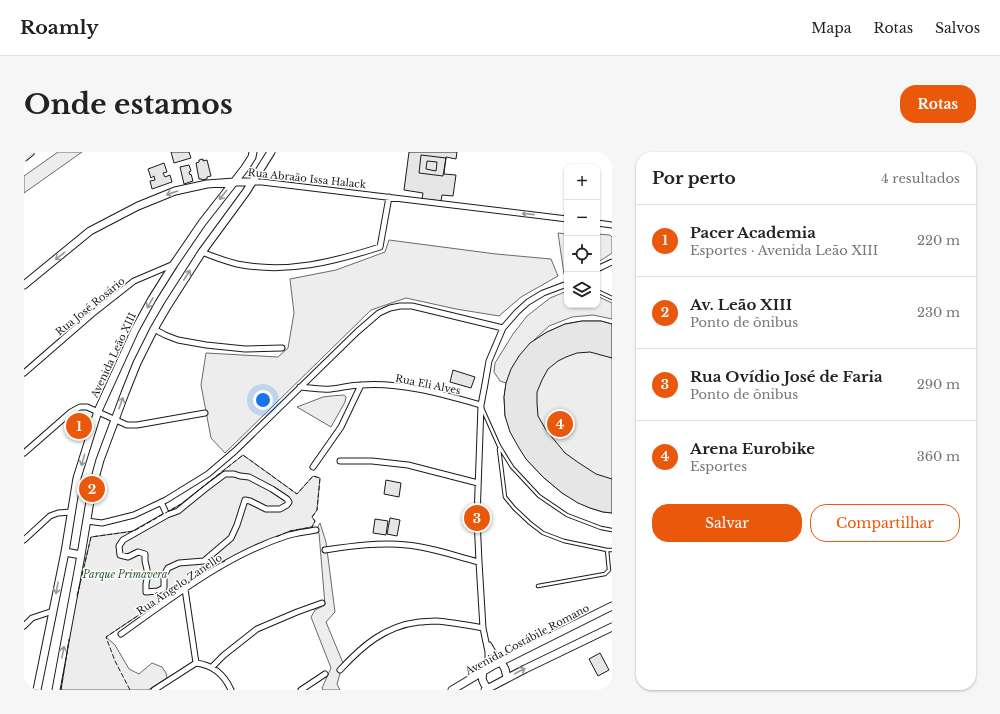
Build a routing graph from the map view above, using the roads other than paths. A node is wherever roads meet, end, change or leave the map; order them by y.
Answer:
1 (30, 152) edge
2 (253, 152) edge
3 (270, 152) edge
4 (24, 157) edge
5 (234, 182) junction
6 (252, 182) junction
7 (389, 197) junction
8 (564, 219) edge
9 (600, 223) edge
10 (612, 225) edge
11 (202, 252) junction
12 (612, 262) edge
13 (174, 264) junction
14 (600, 268) edge
15 (24, 285) edge
16 (564, 285) edge
17 (600, 292) edge
18 (612, 298) edge
19 (503, 328) junction
20 (154, 329) junction
21 (282, 348) dead end
22 (24, 373) edge
23 (361, 385) junction
24 (300, 387) junction
25 (481, 405) junction
26 (98, 411) junction
27 (205, 413) dead end
28 (115, 420) junction
29 (499, 446) junction
30 (24, 453) edge
31 (340, 461) dead end
32 (313, 467) dead end
33 (478, 483) junction
34 (161, 502) junction
35 (72, 512) junction
36 (167, 515) junction
37 (87, 521) junction
38 (316, 530) dead end
39 (612, 530) edge
40 (24, 540) edge
41 (325, 550) dead end
42 (607, 550) junction
43 (612, 550) edge
44 (65, 552) junction
45 (82, 555) junction
46 (479, 562) junction
47 (538, 586) dead end
48 (185, 589) junction
49 (322, 603) dead end
50 (612, 606) edge
51 (53, 611) junction
52 (24, 626) edge
53 (483, 628) junction
54 (612, 628) edge
55 (121, 634) dead end
56 (486, 641) junction
57 (501, 662) junction
58 (196, 663) junction
59 (212, 667) junction
60 (340, 670) dead end
61 (485, 671) junction
62 (325, 674) dead end
63 (507, 678) junction
64 (487, 689) edge
65 (37, 690) edge
66 (56, 690) edge
67 (154, 690) edge
68 (231, 690) edge
69 (301, 690) edge
70 (452, 690) edge

1 - 4 main road
2 - 5 main road, Avenida Leão XIII
3 - 6 main road
5 - 6 main road, Rua Abraão Issa Halack
5 -> 13 main road, Avenida Leão XIII
5 -> 15 main road, Rua Abraão Issa Halack
6 - 7 street, Rua Abraão Issa Halack
6 - 11 main road
8 -> 7 street, Rua Abraão Issa Halack
7 - 11 street
9 - 10 street
20 -> 11 main road
12 - 14 street
13 - 22 street, Rua José Rosário
13 -> 26 main road, Avenida Leão XIII
16 - 19 street
17 - 18 lane
19 - 24 street
19 - 25 street
20 - 21 street
28 -> 20 main road
23 - 24 street, Rua Eli Alves
23 - 25 street, Rua Eli Alves
23 - 32 street
24 - 34 street
25 - 29 lane
25 - 33 street
26 - 28 street
26 - 30 street
26 -> 35 main road, Avenida Leão XIII
27 - 28 street
28 - 37 main road
29 - 39 lane
29 - 42 lane
31 - 33 street
33 - 46 street
34 - 36 street
34 - 37 street
35 - 40 street
35 - 44 main road, Avenida Leão XIII
36 - 36 street
37 - 45 main road
38 - 48 street, Rua Ângelo Zanello
41 - 46 street
42 - 43 lane
42 - 47 lane
44 - 45 main road
44 -> 51 main road, Avenida Leão XIII
66 -> 45 main road
46 - 53 street
48 - 55 street, Rua Ângelo Zanello
48 - 58 street
49 - 59 street
50 - 57 main road, Avenida Costábile Romano
51 - 52 street
51 - 65 main road, Avenida Leão XIII
53 - 56 street
53 - 60 street
63 -> 54 main road
56 - 57 street
56 - 61 street
57 - 61 main road, Avenida Costábile Romano
57 - 63 main road
58 - 59 street
58 - 67 street
59 - 68 street
61 - 64 main road
61 - 70 main road, Avenida Costábile Romano
62 - 69 street
63 - 64 main road

